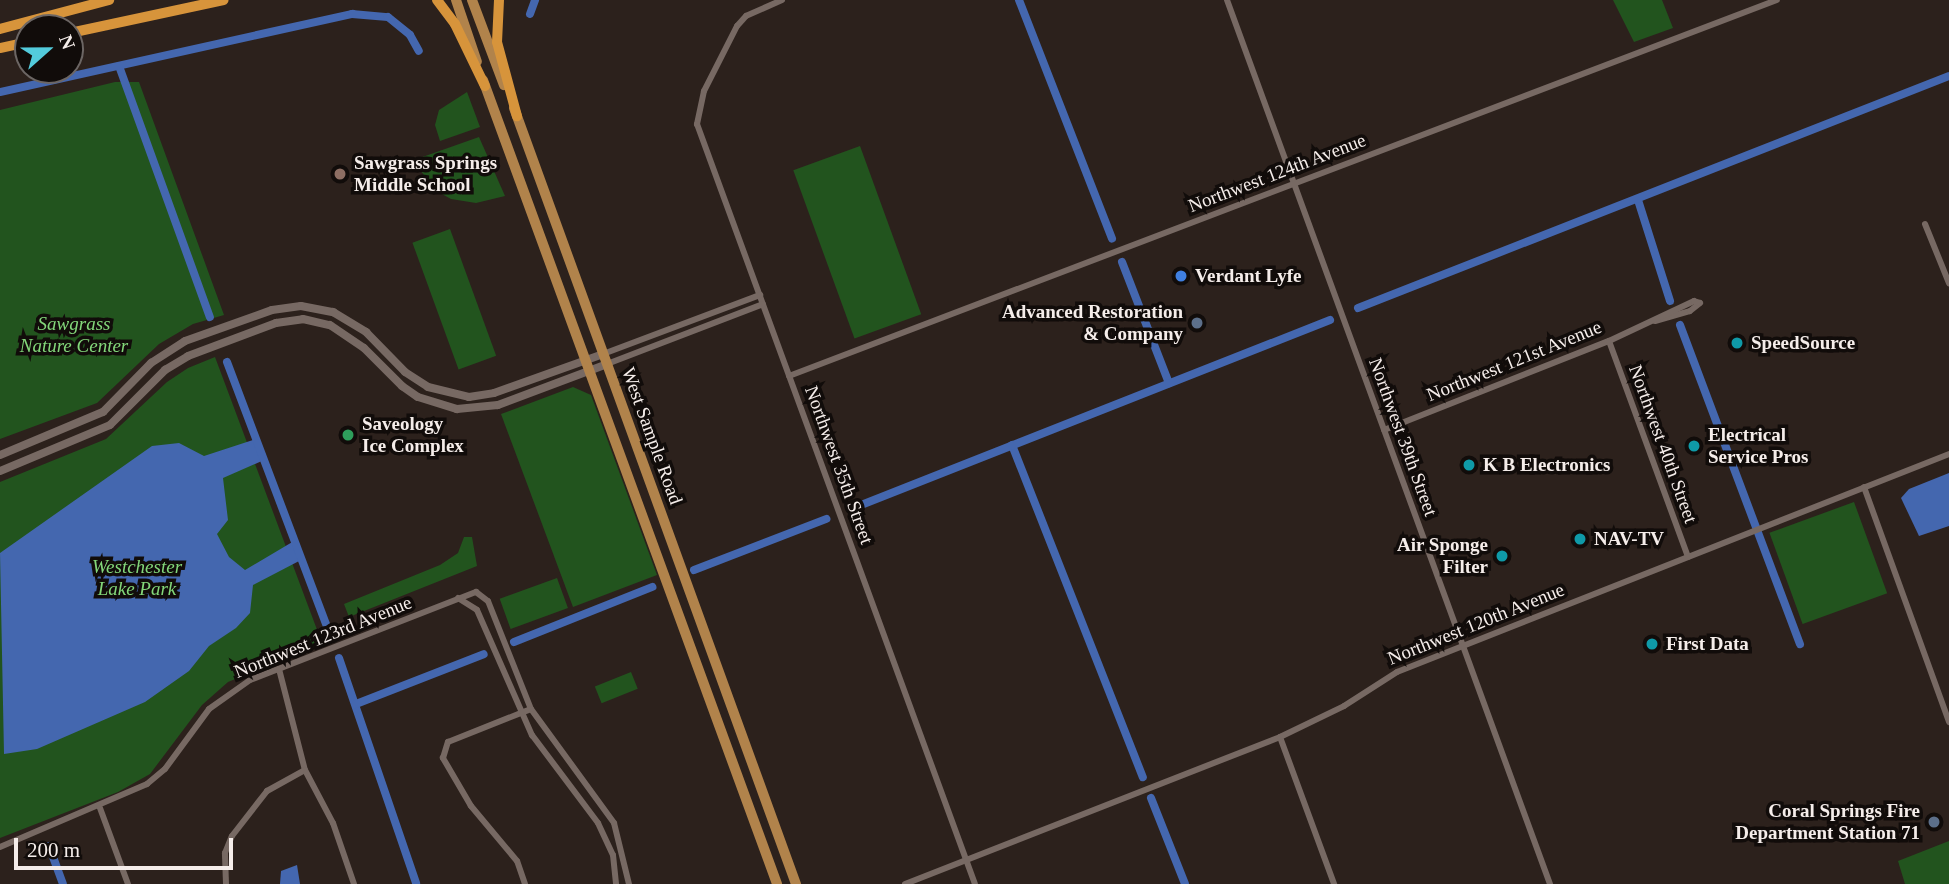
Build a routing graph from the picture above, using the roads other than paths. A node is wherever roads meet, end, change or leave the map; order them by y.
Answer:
1 (108, 0) edge
2 (224, 0) edge
3 (437, 0) edge
4 (456, 0) edge
5 (472, 0) edge
6 (499, 0) edge
7 (782, 0) edge
8 (1227, 0) edge
9 (1777, 0) edge
10 (0, 29) edge
11 (84, 30) edge
12 (485, 86) junction
13 (517, 116) junction
14 (1294, 183) junction
15 (1925, 224) dead end
16 (1949, 283) edge
17 (760, 295) junction
18 (763, 304) junction
19 (301, 306) junction
20 (303, 320) junction
21 (1655, 321) junction
22 (1609, 341) junction
23 (172, 349) junction
24 (605, 359) junction
25 (178, 362) junction
26 (588, 365) junction
27 (789, 376) junction
28 (1384, 430) junction
29 (1949, 454) edge
30 (0, 455) edge
31 (0, 471) edge
32 (1864, 487) junction
33 (1688, 557) junction
34 (458, 598) junction
35 (1463, 645) junction
36 (279, 669) junction
37 (531, 709) junction
38 (520, 713) junction
39 (1949, 722) edge
40 (1280, 737) junction
41 (305, 770) junction
42 (100, 808) junction
43 (619, 836) junction
44 (607, 840) junction
45 (0, 847) edge
46 (966, 861) junction
47 (128, 884) edge
48 (226, 884) edge
49 (354, 884) edge
50 (525, 884) edge
51 (616, 884) edge
52 (629, 884) edge
53 (777, 884) edge
54 (796, 884) edge
55 (905, 884) edge
56 (975, 884) edge
57 (1334, 884) edge
58 (1550, 884) edge

1 - 10 highway
2 - 11 highway
3 - 12 highway
4 - 12 main road, West Sample Road
5 - 13 main road, West Sample Road
6 - 13 highway
7 - 17 street, Northwest 35th Street
8 - 14 street, Northwest 39th Street
9 - 14 street, Northwest 124th Avenue
12 - 26 main road, West Sample Road
13 - 24 main road, West Sample Road
14 - 27 street, Northwest 124th Avenue
14 - 28 street, Northwest 39th Street
15 - 16 street
17 - 18 street, Northwest 35th Street
17 - 24 street
18 - 24 street
18 - 27 street, Northwest 35th Street
19 - 20 street
19 - 23 street
19 - 26 street
20 - 25 street
20 - 26 street
21 - 21 street, Northwest 121st Avenue
21 - 22 street, Northwest 121st Avenue
22 - 28 street, Northwest 121st Avenue
22 - 33 street, Northwest 40th Street
23 - 25 street
23 - 30 street
24 - 26 street
24 - 54 main road, West Sample Road
25 - 31 street
26 - 53 main road, West Sample Road
27 - 46 street, Northwest 35th Street
28 - 35 street, Northwest 39th Street
29 - 32 street, Northwest 120th Avenue
32 - 33 street, Northwest 120th Avenue
32 - 39 street
33 - 35 street, Northwest 120th Avenue
34 - 36 street, Northwest 123rd Avenue
34 - 37 street
34 - 38 street
35 - 40 street, Northwest 120th Avenue
35 - 58 street, Northwest 39th Street
36 - 41 street
36 - 42 street, Northwest 123rd Avenue
37 - 38 street
37 - 43 street
38 - 44 street
38 - 50 street
40 - 46 street, Northwest 120th Avenue
40 - 57 street
41 - 48 street
41 - 49 street
42 - 45 street, Northwest 123rd Avenue
42 - 47 street
43 - 44 street
43 - 52 street
44 - 51 street
46 - 55 street, Northwest 120th Avenue
46 - 56 street, Northwest 35th Street

